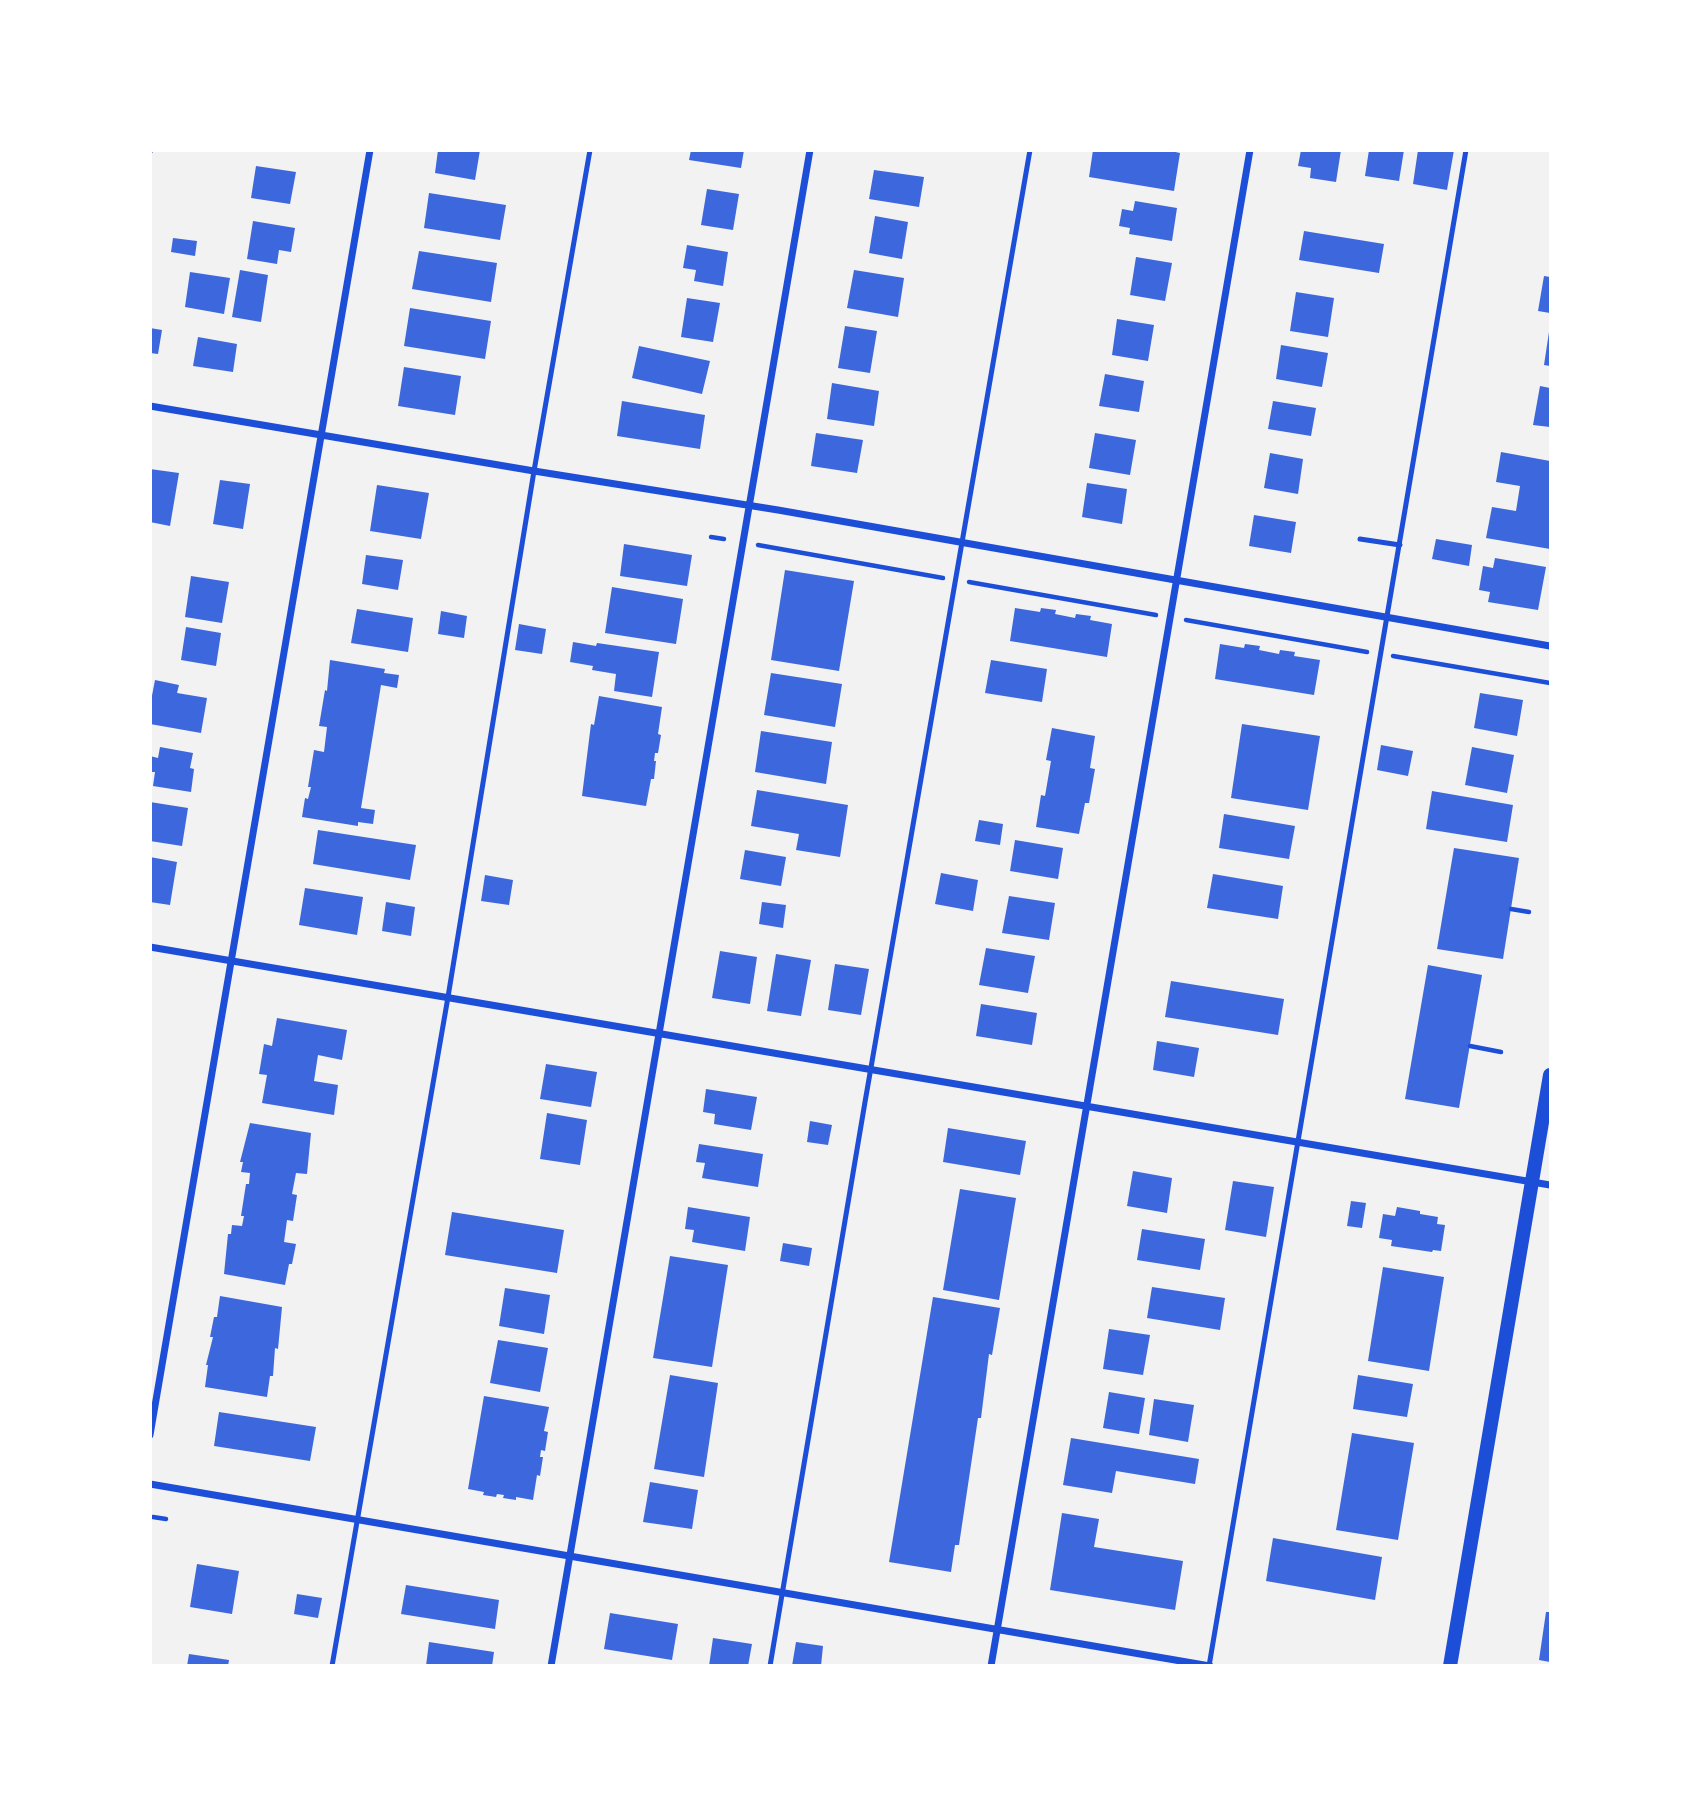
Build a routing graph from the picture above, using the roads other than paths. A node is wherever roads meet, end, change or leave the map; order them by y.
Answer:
1 (370, 150) edge
2 (590, 150) edge
3 (810, 150) edge
4 (1030, 150) edge
5 (1250, 150) edge
6 (1466, 150) edge
7 (150, 406) edge
8 (322, 434) junction
9 (534, 471) junction
10 (750, 505) junction
11 (1360, 539) dead end
12 (962, 543) junction
13 (1400, 545) junction
14 (1178, 582) junction
15 (1387, 618) junction
16 (1550, 646) edge
17 (150, 947) edge
18 (232, 960) junction
19 (448, 997) junction
20 (659, 1033) junction
21 (871, 1069) junction
22 (1550, 1075) edge
23 (1087, 1106) junction
24 (1299, 1142) junction
25 (1532, 1182) junction
26 (1550, 1185) edge
27 (150, 1435) edge
28 (150, 1484) edge
29 (356, 1519) junction
30 (570, 1556) junction
31 (783, 1592) junction
32 (997, 1629) junction
33 (332, 1665) edge
34 (551, 1665) edge
35 (770, 1665) edge
36 (991, 1665) edge
37 (1210, 1665) edge
38 (1450, 1665) edge

1 - 8 street
2 - 9 lane
3 - 10 street
4 - 12 lane
5 - 14 street
6 - 13 lane
7 - 8 street
8 - 9 street
8 - 18 street
9 - 10 street
9 - 19 lane
10 - 12 street
10 - 20 street
11 - 13 lane
12 - 14 street
12 - 21 lane
13 - 15 lane
14 - 15 street
14 - 23 street
15 - 16 street
15 - 24 lane
17 - 18 street
18 - 19 street
18 - 27 street
19 - 20 street
19 - 29 lane
20 - 21 street
20 - 30 street
21 - 23 street
21 - 31 lane
22 - 25 main road
23 - 24 street
23 - 32 street
24 - 25 street
24 - 37 lane
25 - 26 street
25 - 38 main road
28 - 29 street
29 - 30 street
29 - 33 lane
30 - 31 street
30 - 34 street
31 - 32 street
31 - 35 lane
32 - 36 street
32 - 37 street

